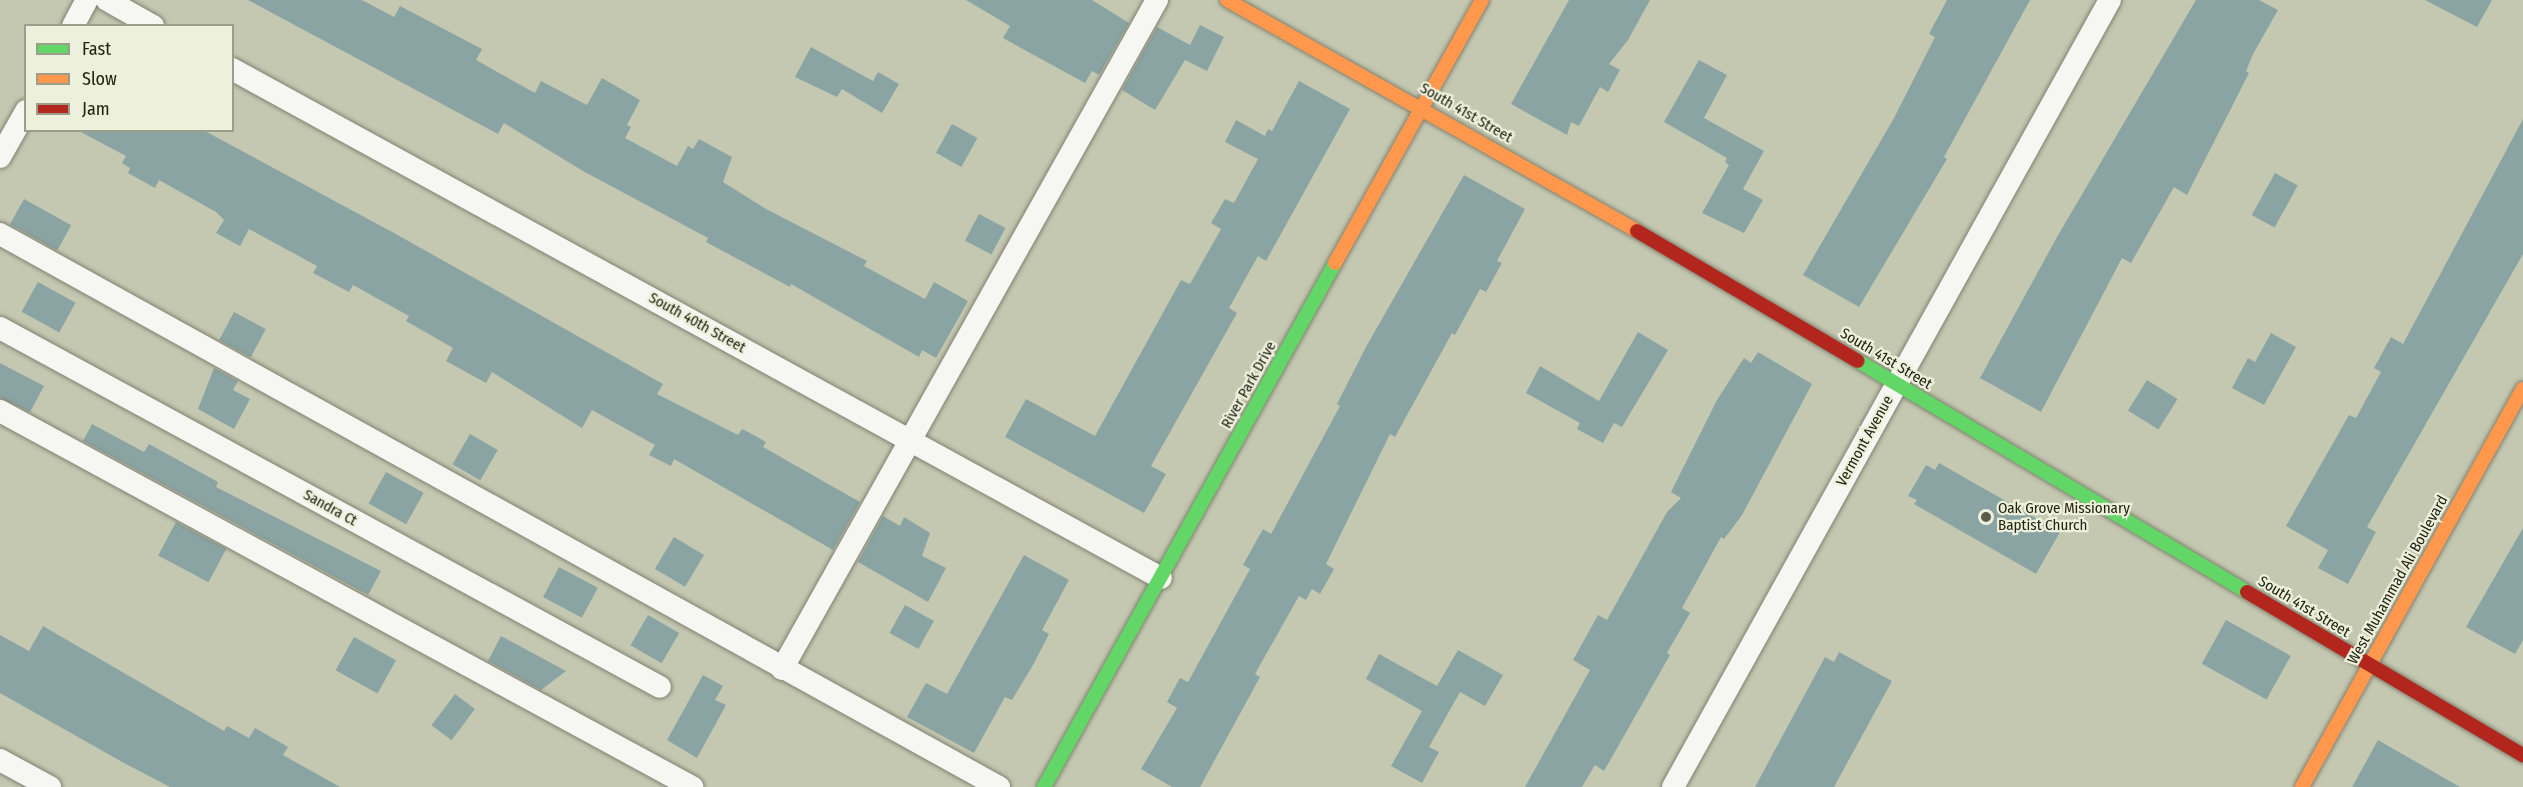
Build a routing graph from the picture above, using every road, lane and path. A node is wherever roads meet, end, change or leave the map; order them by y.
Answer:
1 (87, 0) edge
2 (106, 0) edge
3 (1157, 0) edge
4 (1227, 0) edge
5 (1482, 0) edge
6 (2110, 0) edge
7 (74, 24) edge
8 (149, 24) edge
9 (234, 70) edge
10 (1423, 107) junction
11 (24, 115) edge
12 (0, 157) edge
13 (0, 234) edge
14 (0, 328) edge
15 (1896, 384) junction
16 (2523, 389) edge
17 (0, 411) edge
18 (909, 440) junction
19 (1161, 578) junction
20 (2370, 664) junction
21 (782, 669) junction
22 (660, 687) dead end
23 (2523, 755) edge
24 (0, 759) edge
25 (50, 787) edge
26 (692, 787) edge
27 (999, 787) edge
28 (1044, 787) edge
29 (1673, 787) edge
30 (2302, 787) edge

1 - 7 street
2 - 8 street
3 - 18 street
4 - 10 street, South 41st Street
5 - 10 street, River Park Drive
6 - 15 street, Vermont Avenue
9 - 18 street, South 40th Street
10 - 15 street, South 41st Street
10 - 19 street, River Park Drive
11 - 12 street
13 - 21 street
14 - 22 street, Sandra Ct
15 - 20 street, South 41st Street
15 - 29 street, Vermont Avenue
16 - 20 street, West Muhammad Ali Boulevard
17 - 26 street
18 - 19 street, South 40th Street
18 - 21 street
19 - 28 street, River Park Drive
20 - 23 street, South 41st Street
20 - 30 street, West Muhammad Ali Boulevard
21 - 27 street
24 - 25 street

